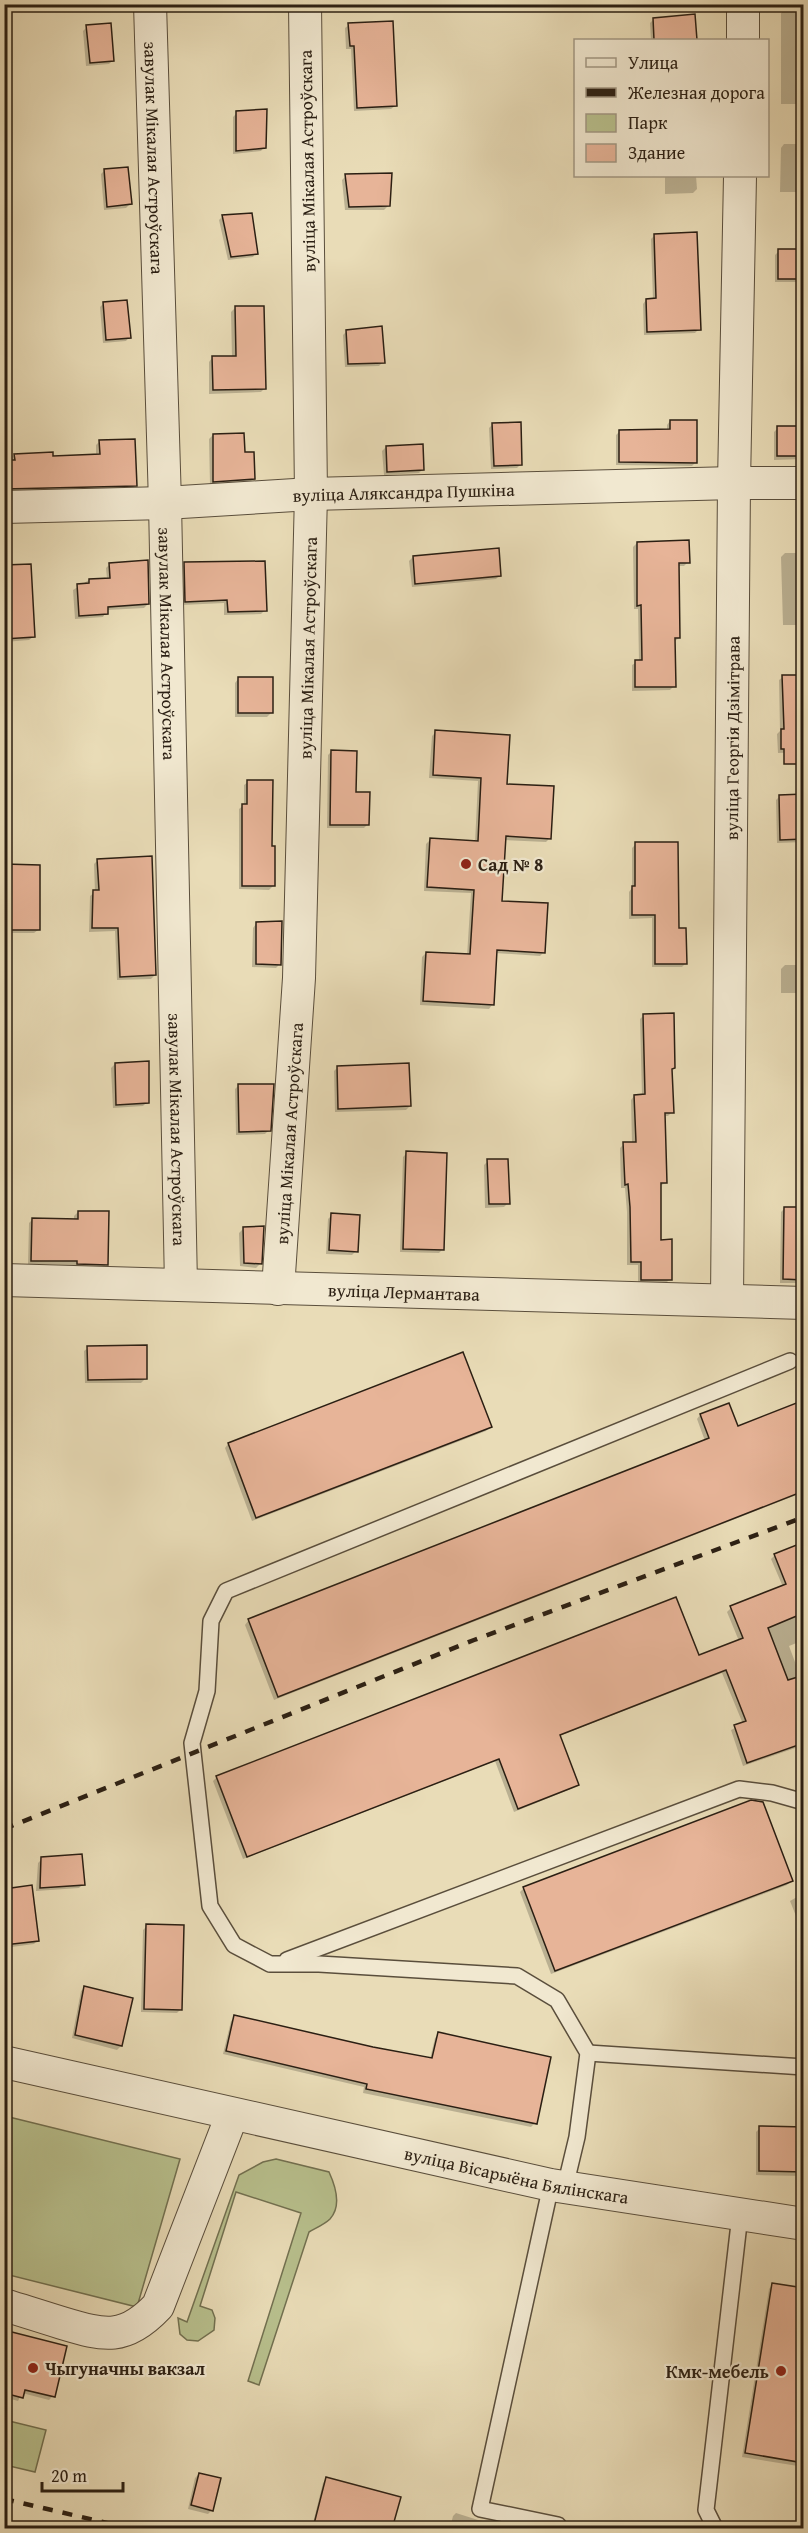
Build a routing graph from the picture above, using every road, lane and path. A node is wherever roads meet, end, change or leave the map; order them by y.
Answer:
1 (150, 4) edge
2 (305, 4) edge
3 (743, 4) edge
4 (743, 39) edge
5 (740, 177) edge
6 (734, 483) junction
7 (804, 483) edge
8 (311, 494) junction
9 (165, 503) junction
10 (4, 507) edge
11 (4, 1280) edge
12 (181, 1285) junction
13 (278, 1289) junction
14 (727, 1300) junction
15 (804, 1303) edge
16 (790, 1361) dead end
17 (804, 1802) edge
18 (277, 1964) junction
19 (588, 2053) junction
20 (4, 2062) edge
21 (804, 2067) edge
22 (232, 2115) junction
23 (558, 2186) junction
24 (740, 2215) junction
25 (804, 2224) edge
26 (4, 2305) edge
27 (558, 2525) dead end
28 (716, 2529) edge

1 - 9 street, завулак Мікалая Астроўскага
2 - 8 street, вуліца Мікалая Астроўскага
3 - 4 street
5 - 6 street, вуліца Георгія Дзімітрава
6 - 7 street, вуліца Аляксандра Пушкіна
6 - 8 street, вуліца Аляксандра Пушкіна
6 - 14 street, вуліца Георгія Дзімітрава
8 - 9 street, вуліца Аляксандра Пушкіна
8 - 13 street, вуліца Мікалая Астроўскага
9 - 10 street, вуліца Аляксандра Пушкіна
9 - 12 street, завулак Мікалая Астроўскага
11 - 12 street, вуліца Лермантава
12 - 13 street, вуліца Лермантава
13 - 14 street, вуліца Лермантава
14 - 15 street, вуліца Лермантава
16 - 18 lane
17 - 18 lane
18 - 19 lane
19 - 21 lane
19 - 23 lane
20 - 22 street, вуліца Вісарыёна Бялінскага
22 - 23 street, вуліца Вісарыёна Бялінскага
22 - 26 street
23 - 24 street, вуліца Вісарыёна Бялінскага
23 - 27 lane
24 - 25 street, вуліца Вісарыёна Бялінскага
24 - 28 lane

